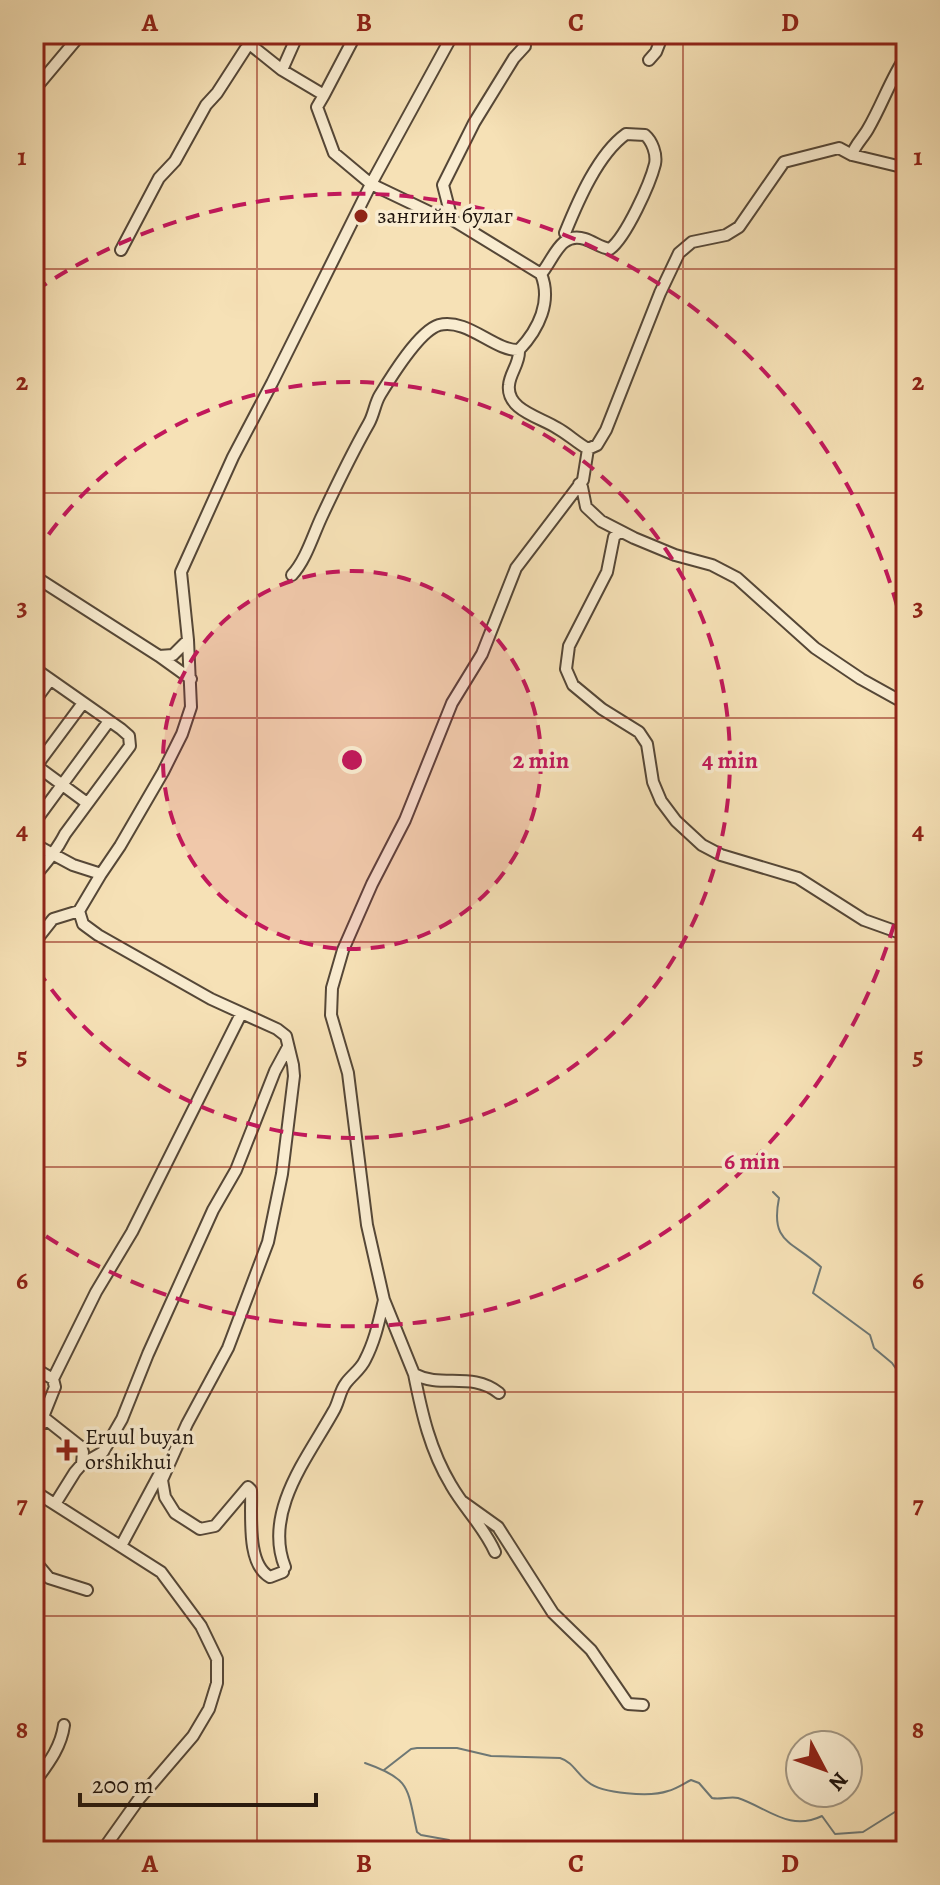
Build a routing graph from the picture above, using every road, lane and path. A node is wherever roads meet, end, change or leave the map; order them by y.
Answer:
1 (81, 34) edge
2 (298, 34) edge
3 (356, 34) edge
4 (453, 34) edge
5 (530, 34) edge
6 (663, 34) edge
7 (240, 36) edge
8 (906, 56) edge
9 (649, 60) dead end
10 (282, 70) junction
11 (34, 90) edge
12 (324, 95) junction
13 (852, 155) junction
14 (906, 168) edge
15 (371, 184) junction
16 (448, 217) junction
17 (565, 233) dead end
18 (121, 250) dead end
19 (541, 274) junction
20 (519, 350) junction
21 (588, 449) junction
22 (579, 484) junction
23 (620, 531) junction
24 (292, 575) dead end
25 (34, 576) edge
26 (188, 640) junction
27 (159, 656) junction
28 (34, 668) edge
29 (191, 679) junction
30 (50, 680) junction
31 (34, 702) edge
32 (83, 703) junction
33 (906, 704) edge
34 (109, 721) junction
35 (34, 766) edge
36 (63, 784) junction
37 (87, 803) junction
38 (34, 823) edge
39 (34, 844) edge
40 (54, 856) junction
41 (101, 874) junction
42 (34, 877) edge
43 (79, 911) junction
44 (906, 935) edge
45 (34, 943) edge
46 (241, 1014) junction
47 (288, 1047) junction
48 (250, 1288) junction
49 (384, 1300) junction
50 (34, 1368) edge
51 (414, 1374) junction
52 (53, 1379) junction
53 (499, 1393) dead end
54 (46, 1422) junction
55 (34, 1430) edge
56 (82, 1464) junction
57 (34, 1491) edge
58 (463, 1502) junction
59 (55, 1504) junction
60 (121, 1546) junction
61 (495, 1552) dead end
62 (34, 1560) edge
63 (87, 1590) dead end
64 (643, 1705) dead end
65 (64, 1725) dead end
66 (34, 1783) edge
67 (102, 1851) edge

1 - 11 street
2 - 10 street
3 - 12 street
4 - 15 street
5 - 16 street
6 - 9 street
7 - 10 street
7 - 18 street
8 - 13 street
10 - 12 street
12 - 15 street
13 - 14 street
13 - 21 street
15 - 16 street
15 - 26 street
16 - 19 street
17 - 19 street
19 - 20 street
20 - 21 street
20 - 24 street
21 - 22 street
22 - 23 street
22 - 49 street
23 - 33 street
23 - 44 street
25 - 27 street
26 - 27 street
26 - 29 street
27 - 29 street
28 - 30 street
29 - 41 street
30 - 31 street
30 - 32 street
32 - 34 street
32 - 35 street
34 - 36 street
34 - 37 street
35 - 36 street
36 - 37 street
36 - 38 street
37 - 40 street
39 - 40 street
40 - 41 street
40 - 42 street
41 - 43 street
43 - 45 street
43 - 46 street
46 - 47 street
46 - 52 street
47 - 48 street
47 - 56 street
48 - 49 street
48 - 60 street
49 - 51 street
50 - 52 street
51 - 53 street
51 - 58 street
52 - 54 street
54 - 55 street
54 - 56 street
56 - 59 street
57 - 59 street
58 - 61 street
58 - 64 street
59 - 60 street
60 - 67 street
62 - 63 street
65 - 66 street

